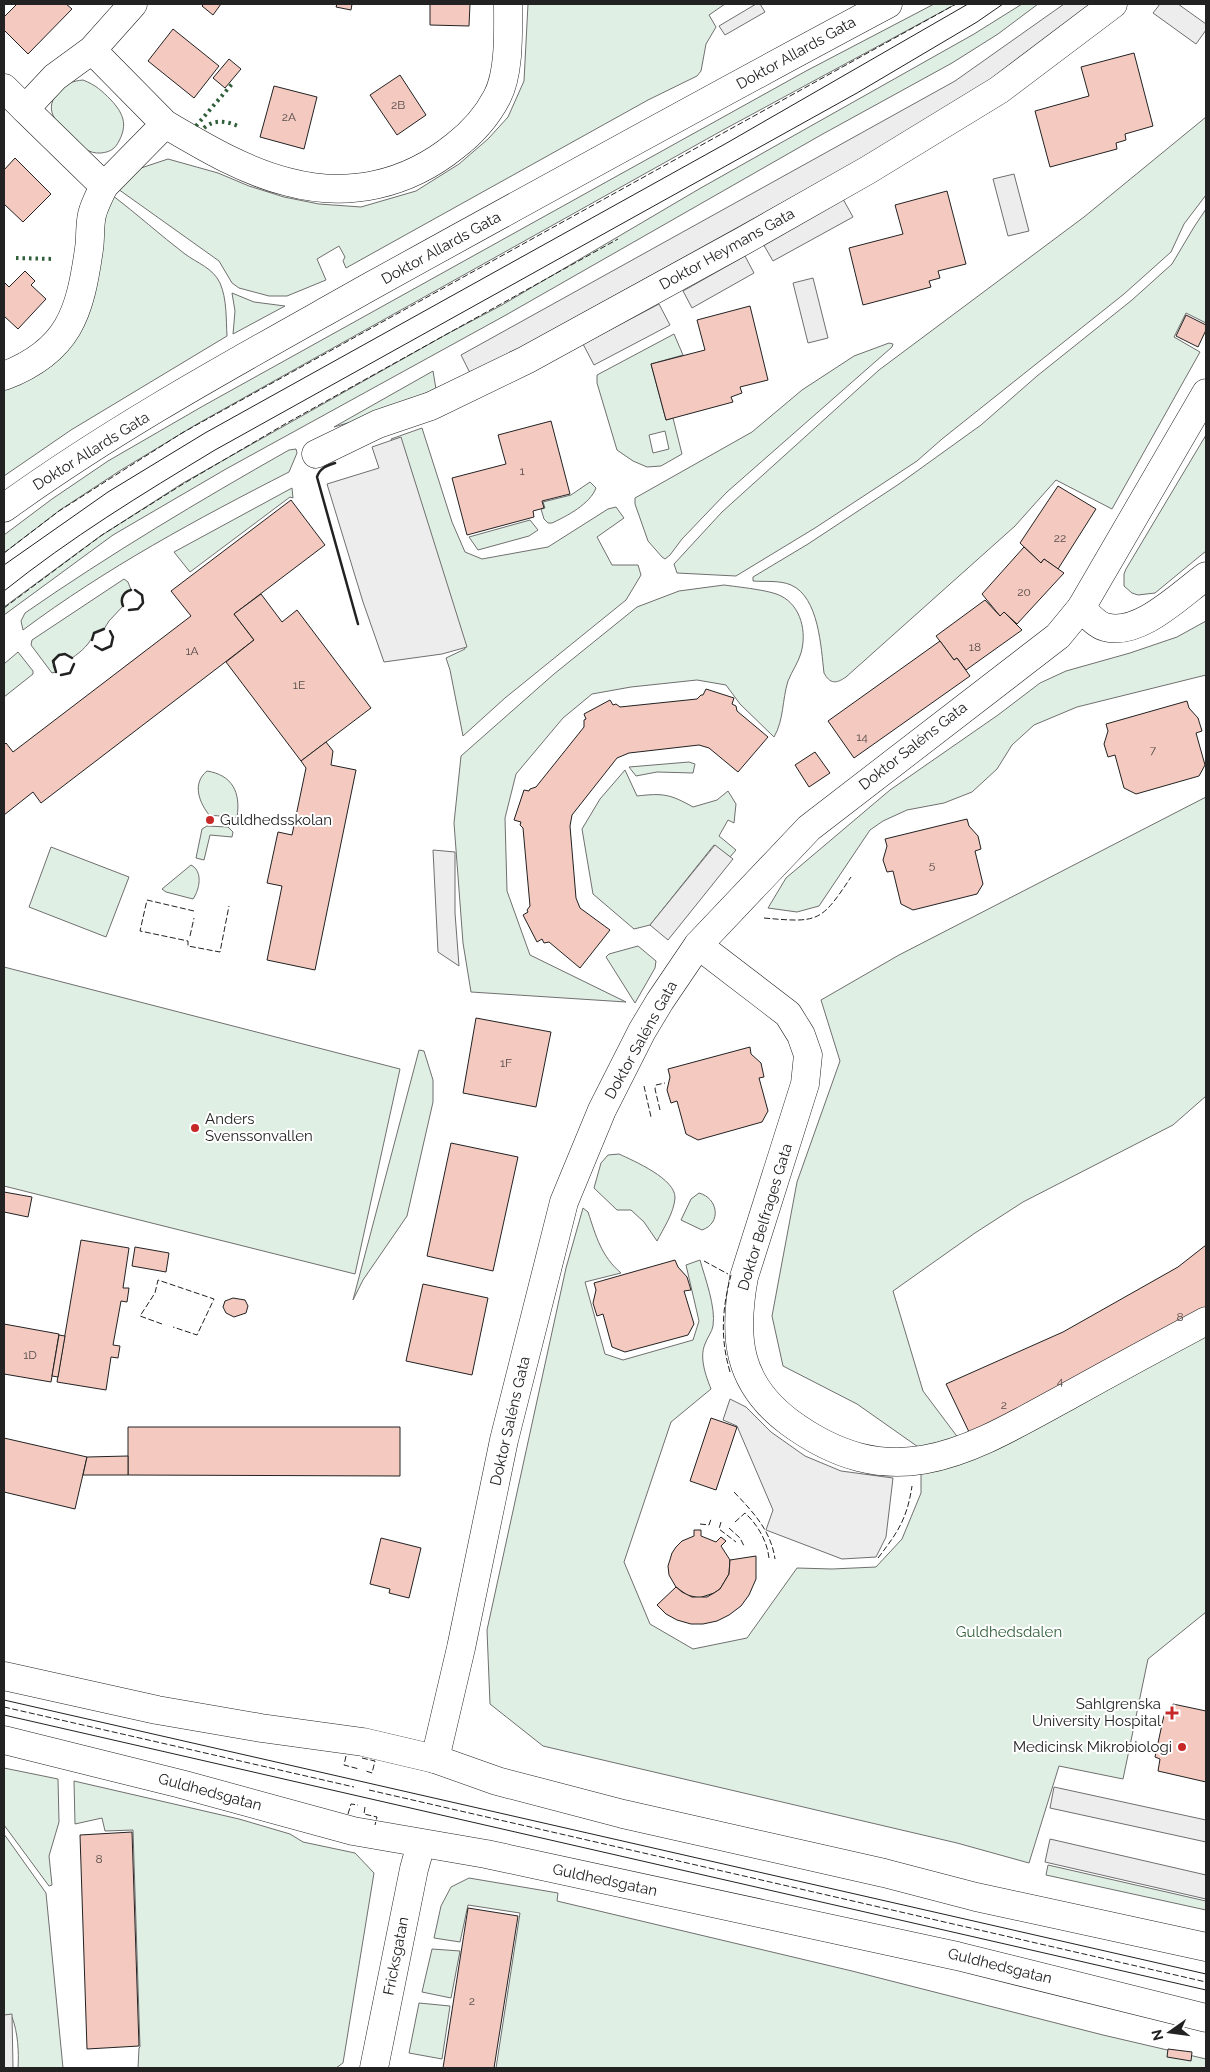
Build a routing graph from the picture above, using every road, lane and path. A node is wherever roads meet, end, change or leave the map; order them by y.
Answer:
1 (133, 4) edge
2 (508, 4) edge
3 (888, 4) edge
4 (1114, 4) edge
5 (92, 50) junction
6 (4, 88) edge
7 (25, 109) junction
8 (165, 124) junction
9 (104, 186) junction
10 (4, 376) edge
11 (1206, 393) edge
12 (316, 454) dead end
13 (4, 508) edge
14 (1206, 576) edge
15 (1080, 608) junction
16 (698, 945) junction
17 (1206, 1321) edge
18 (4, 1676) edge
19 (4, 1740) edge
20 (435, 1759) junction
21 (421, 1844) junction
22 (1206, 1947) edge
23 (1206, 2018) edge
24 (374, 2068) edge

1 - 5 street
2 - 8 street
3 - 13 street, Doktor Allards Gata
4 - 12 street, Doktor Heymans Gata
5 - 7 street
5 - 8 street
6 - 7 street
7 - 9 street
8 - 9 street
9 - 10 street
11 - 15 street, Doktor Saléns Gata
14 - 15 street
15 - 16 street, Doktor Saléns Gata
16 - 17 street, Doktor Belfrages Gata
16 - 20 street, Doktor Saléns Gata
18 - 20 street
19 - 21 street, Guldhedsgatan
20 - 22 street
21 - 23 street, Guldhedsgatan
21 - 24 street, Fricksgatan

